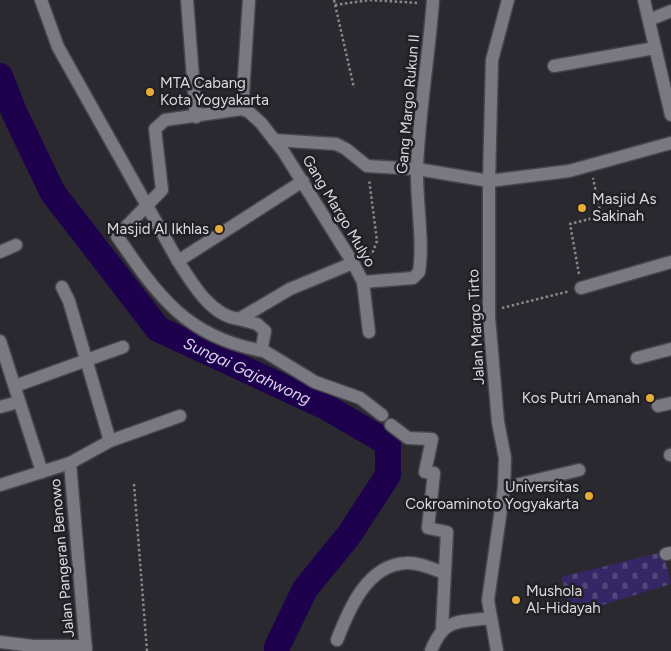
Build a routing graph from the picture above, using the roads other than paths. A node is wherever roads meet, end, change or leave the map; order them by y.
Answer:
1 (41, 0) edge
2 (187, 0) edge
3 (249, 0) edge
4 (508, 0) edge
5 (644, 0) edge
6 (433, 2) edge
7 (671, 11) edge
8 (649, 20) junction
9 (655, 48) junction
10 (554, 66) dead end
11 (242, 109) junction
12 (671, 114) edge
13 (196, 117) junction
14 (274, 140) junction
15 (671, 143) edge
16 (417, 169) junction
17 (303, 181) junction
18 (489, 181) junction
19 (145, 205) junction
20 (16, 245) dead end
21 (0, 252) edge
22 (178, 261) junction
23 (671, 262) edge
24 (353, 263) junction
25 (363, 282) junction
26 (62, 287) dead end
27 (581, 288) road end
28 (240, 319) junction
29 (369, 332) dead end
30 (0, 341) edge
31 (123, 347) dead end
32 (671, 349) edge
33 (264, 351) junction
34 (637, 358) dead end
35 (86, 362) junction
36 (15, 386) junction
37 (20, 402) junction
38 (671, 403) edge
39 (658, 406) dead end
40 (0, 407) edge
41 (180, 416) dead end
42 (110, 441) junction
43 (70, 463) junction
44 (579, 470) dead end
45 (42, 472) junction
46 (0, 485) edge
47 (504, 488) junction
48 (444, 573) junction
49 (491, 618) junction
50 (442, 630) junction
51 (336, 640) dead end
52 (0, 642) edge
53 (86, 649) edge
54 (431, 651) edge
55 (497, 651) edge

1 - 19 street
2 - 13 street
3 - 11 street
4 - 18 street, Jalan Margo Tirto
5 - 8 street
6 - 16 street, Gang Margo Rukun II
7 - 8 street
8 - 9 street
9 - 10 street
9 - 12 street
11 - 13 street
11 - 14 street, Gang Margo Mulyo
13 - 19 street
14 - 16 street
14 - 17 street, Gang Margo Mulyo
15 - 18 street
16 - 18 street
16 - 25 street, Gang Margo Rukun II
17 - 22 street
17 - 24 street, Gang Margo Mulyo
18 - 47 street, Jalan Margo Tirto
19 - 22 street
19 - 33 street
20 - 21 street
22 - 28 street
23 - 27 street
24 - 25 street, Gang Margo Mulyo
24 - 28 street
25 - 29 street, Gang Margo Mulyo
26 - 35 street
28 - 33 street
30 - 36 street
31 - 35 street
32 - 34 street
33 - 48 street
35 - 36 street
35 - 42 street
36 - 37 street
37 - 40 street
37 - 45 street
38 - 39 street
41 - 42 street
42 - 43 street
43 - 45 street
43 - 53 street, Jalan Pangeran Benowo
44 - 47 street
45 - 46 street
47 - 49 street, Jalan Margo Tirto
48 - 50 street
48 - 51 street
49 - 50 street
49 - 55 street, Jalan Margo Tirto
50 - 54 street
52 - 53 street

